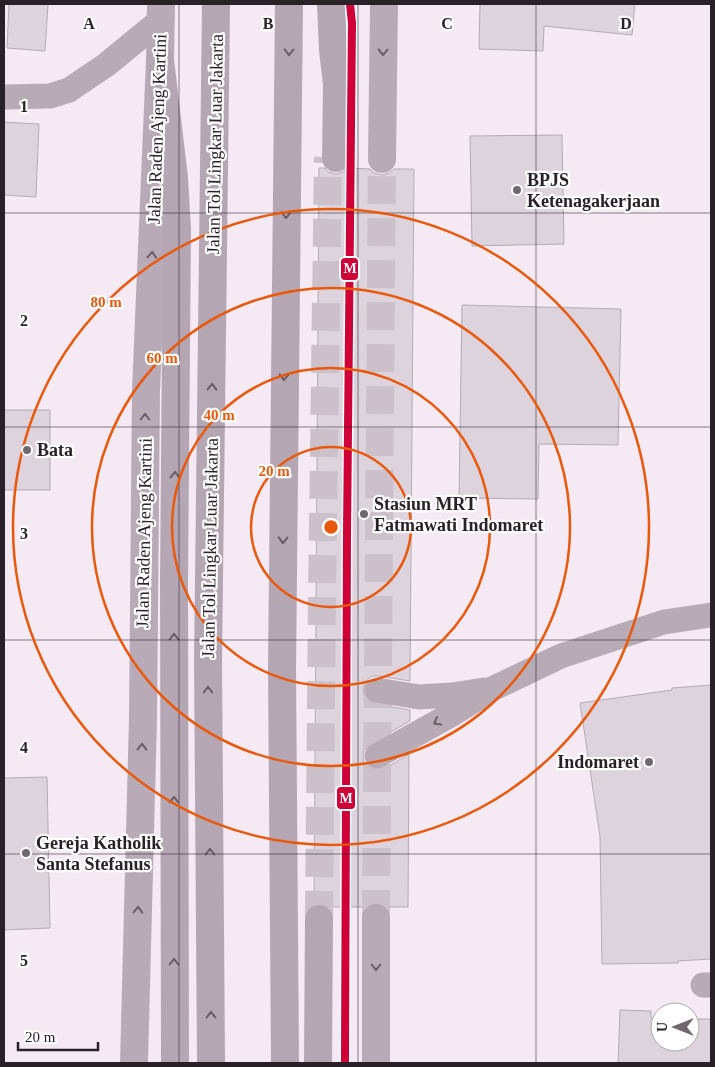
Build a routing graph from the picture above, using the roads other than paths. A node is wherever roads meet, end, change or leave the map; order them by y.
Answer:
1 (216, 4) edge
2 (289, 4) edge
3 (331, 4) edge
4 (384, 4) edge
5 (161, 12) edge
6 (160, 60) junction
7 (4, 97) edge
8 (332, 157) tunnel mouth
9 (382, 159) tunnel mouth
10 (711, 615) edge
11 (494, 688) junction
12 (377, 690) dead end
13 (377, 756) dead end
14 (376, 918) tunnel mouth
15 (134, 1063) edge
16 (174, 1063) edge
17 (211, 1063) edge
18 (285, 1063) edge
19 (318, 1063) edge
20 (327, 1063) edge
21 (376, 1063) edge

17 -> 1 highway, Jalan Tol Lingkar Luar Jakarta
2 -> 18 highway
3 - 8 highway
4 -> 9 highway
5 - 6 highway, Jalan Raden Ajeng Kartini
5 - 7 street
15 -> 6 highway, Jalan Raden Ajeng Kartini
16 -> 6 highway
10 - 11 street
11 - 12 street
11 -> 13 street
14 -> 21 highway
19 - 20 highway

